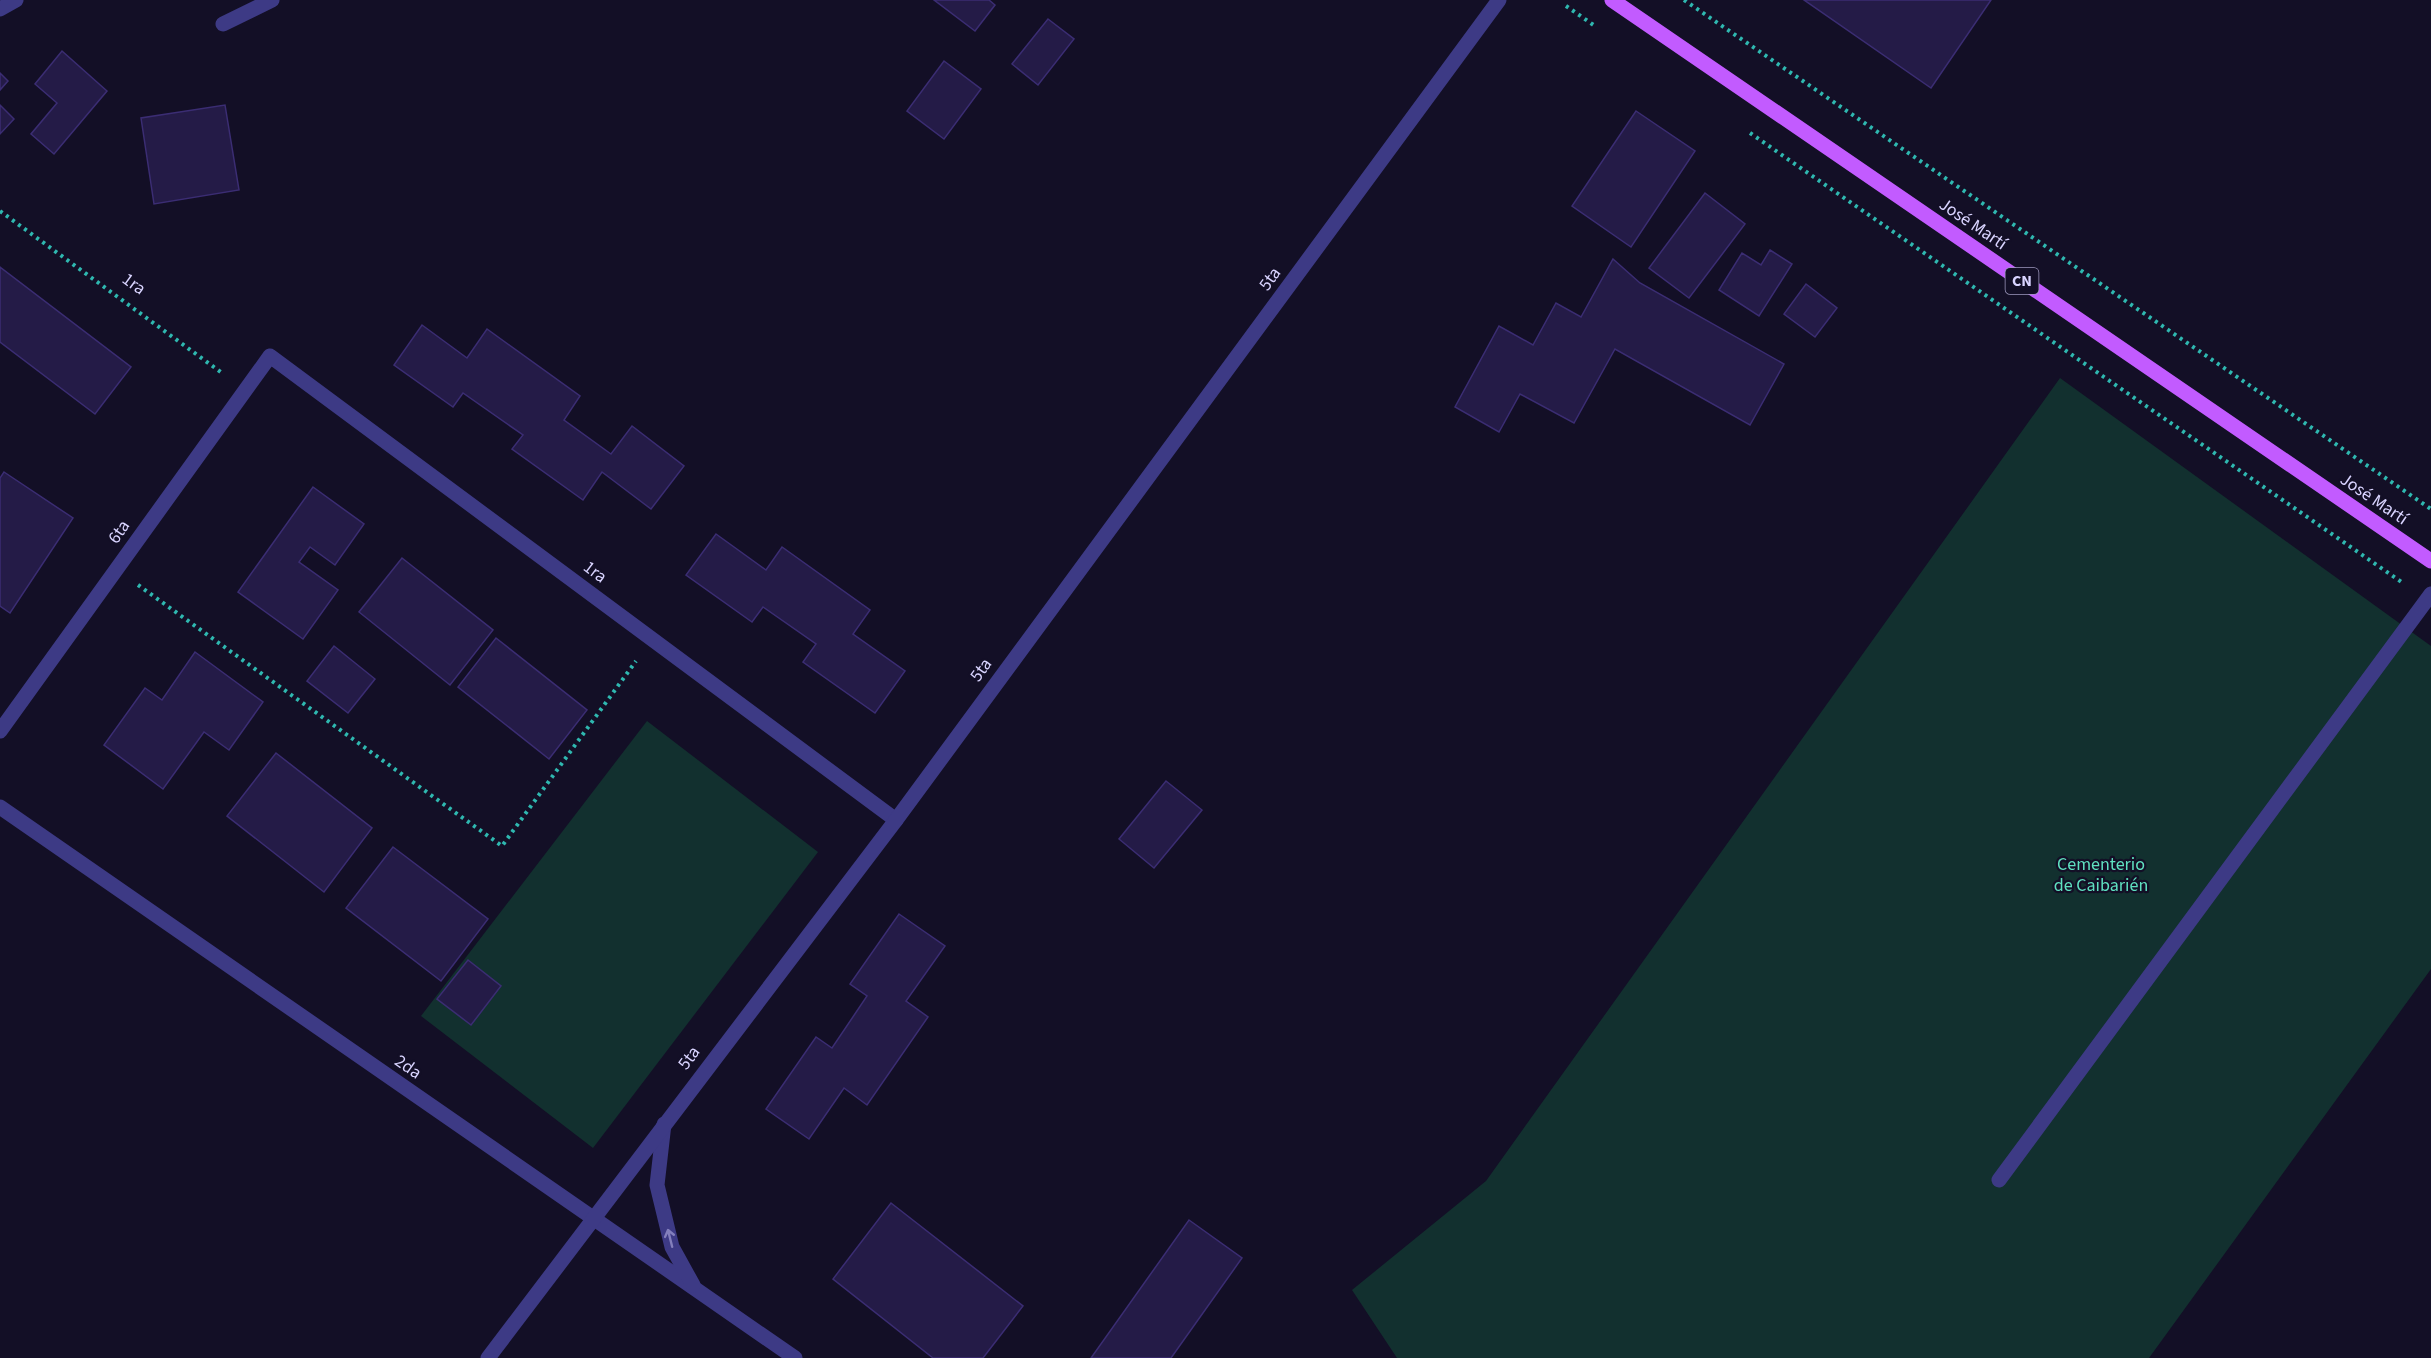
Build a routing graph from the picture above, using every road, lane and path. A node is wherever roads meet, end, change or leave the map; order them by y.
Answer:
1 (16, 0) edge
2 (272, 0) edge
3 (1499, 0) edge
4 (1612, 0) edge
5 (1684, 0) edge
6 (1566, 6) dead end
7 (0, 9) edge
8 (223, 24) dead end
9 (1596, 26) dead end
10 (1742, 128) dead end
11 (0, 211) edge
12 (270, 356) joint
13 (244, 389) junction
14 (2431, 509) edge
15 (2431, 561) edge
16 (116, 570) junction
17 (2429, 596) edge
18 (652, 639) junction
19 (0, 731) edge
20 (0, 807) edge
21 (896, 820) junction
22 (664, 1124) junction
23 (1999, 1180) dead end
24 (592, 1218) junction
25 (696, 1290) junction
26 (488, 1358) edge
27 (795, 1358) edge

1 - 7 street
2 - 8 street
3 - 21 street, 5ta
4 - 15 main road, José Martí / CN
5 - 14 path
6 - 9 path
10 - 17 path
11 - 13 path, 1ra
12 - 13 street, 6ta
12 - 18 street, 1ra
13 - 16 street, 6ta
16 - 18 path
16 - 19 street, 6ta
17 - 23 street
18 - 21 street, 1ra
20 - 24 street, 2da
21 - 22 street, 5ta
22 - 24 street, 5ta
25 -> 22 street
24 - 25 street, 2da
24 - 26 street, 5ta
25 - 27 street, 2da

